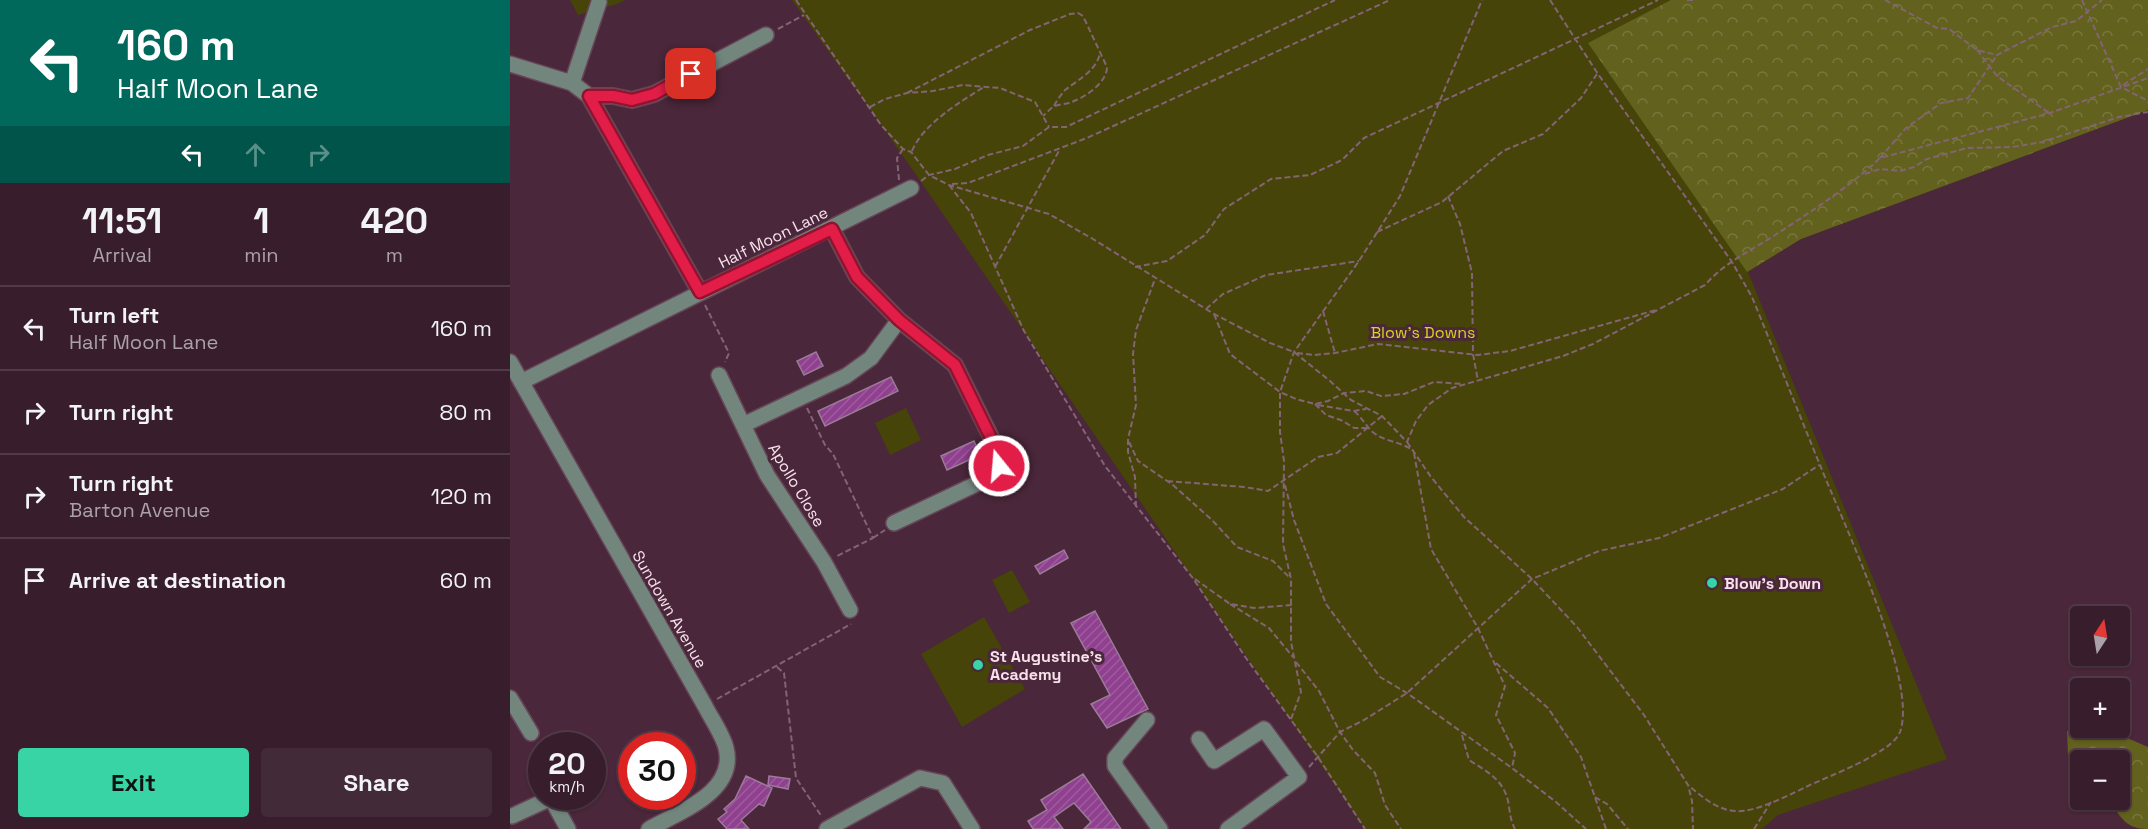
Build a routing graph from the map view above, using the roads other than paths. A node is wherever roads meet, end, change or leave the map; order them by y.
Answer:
1 (598, 2) dead end
2 (768, 34) road end
3 (510, 64) edge
4 (572, 83) junction
5 (589, 96) junction
6 (908, 190) road end
7 (832, 229) junction
8 (700, 293) junction
9 (899, 320) junction
10 (510, 362) edge
11 (718, 375) road end
12 (517, 380) edge
13 (743, 425) junction
14 (894, 523) dead end
15 (850, 610) road end
16 (510, 698) edge
17 (1147, 720) dead end
18 (530, 732) edge
19 (1199, 739) dead end
20 (512, 816) dead end
21 (828, 828) edge
22 (1232, 828) edge
23 (568, 829) edge
24 (649, 829) edge
25 (972, 829) edge
26 (1160, 829) edge

1 - 4 street
2 - 5 street
3 - 4 street
4 - 5 street
5 - 8 street
6 - 7 street, Half Moon Lane
7 - 8 street, Half Moon Lane
7 - 9 street
8 - 12 street, Half Moon Lane
9 - 13 street
9 - 14 street
10 - 12 street, Sundown Avenue
11 - 13 street, Apollo Close
12 - 24 street, Sundown Avenue
13 - 15 street, Apollo Close
16 - 18 street
17 - 26 street
19 - 22 street
20 - 23 street
21 - 25 street

